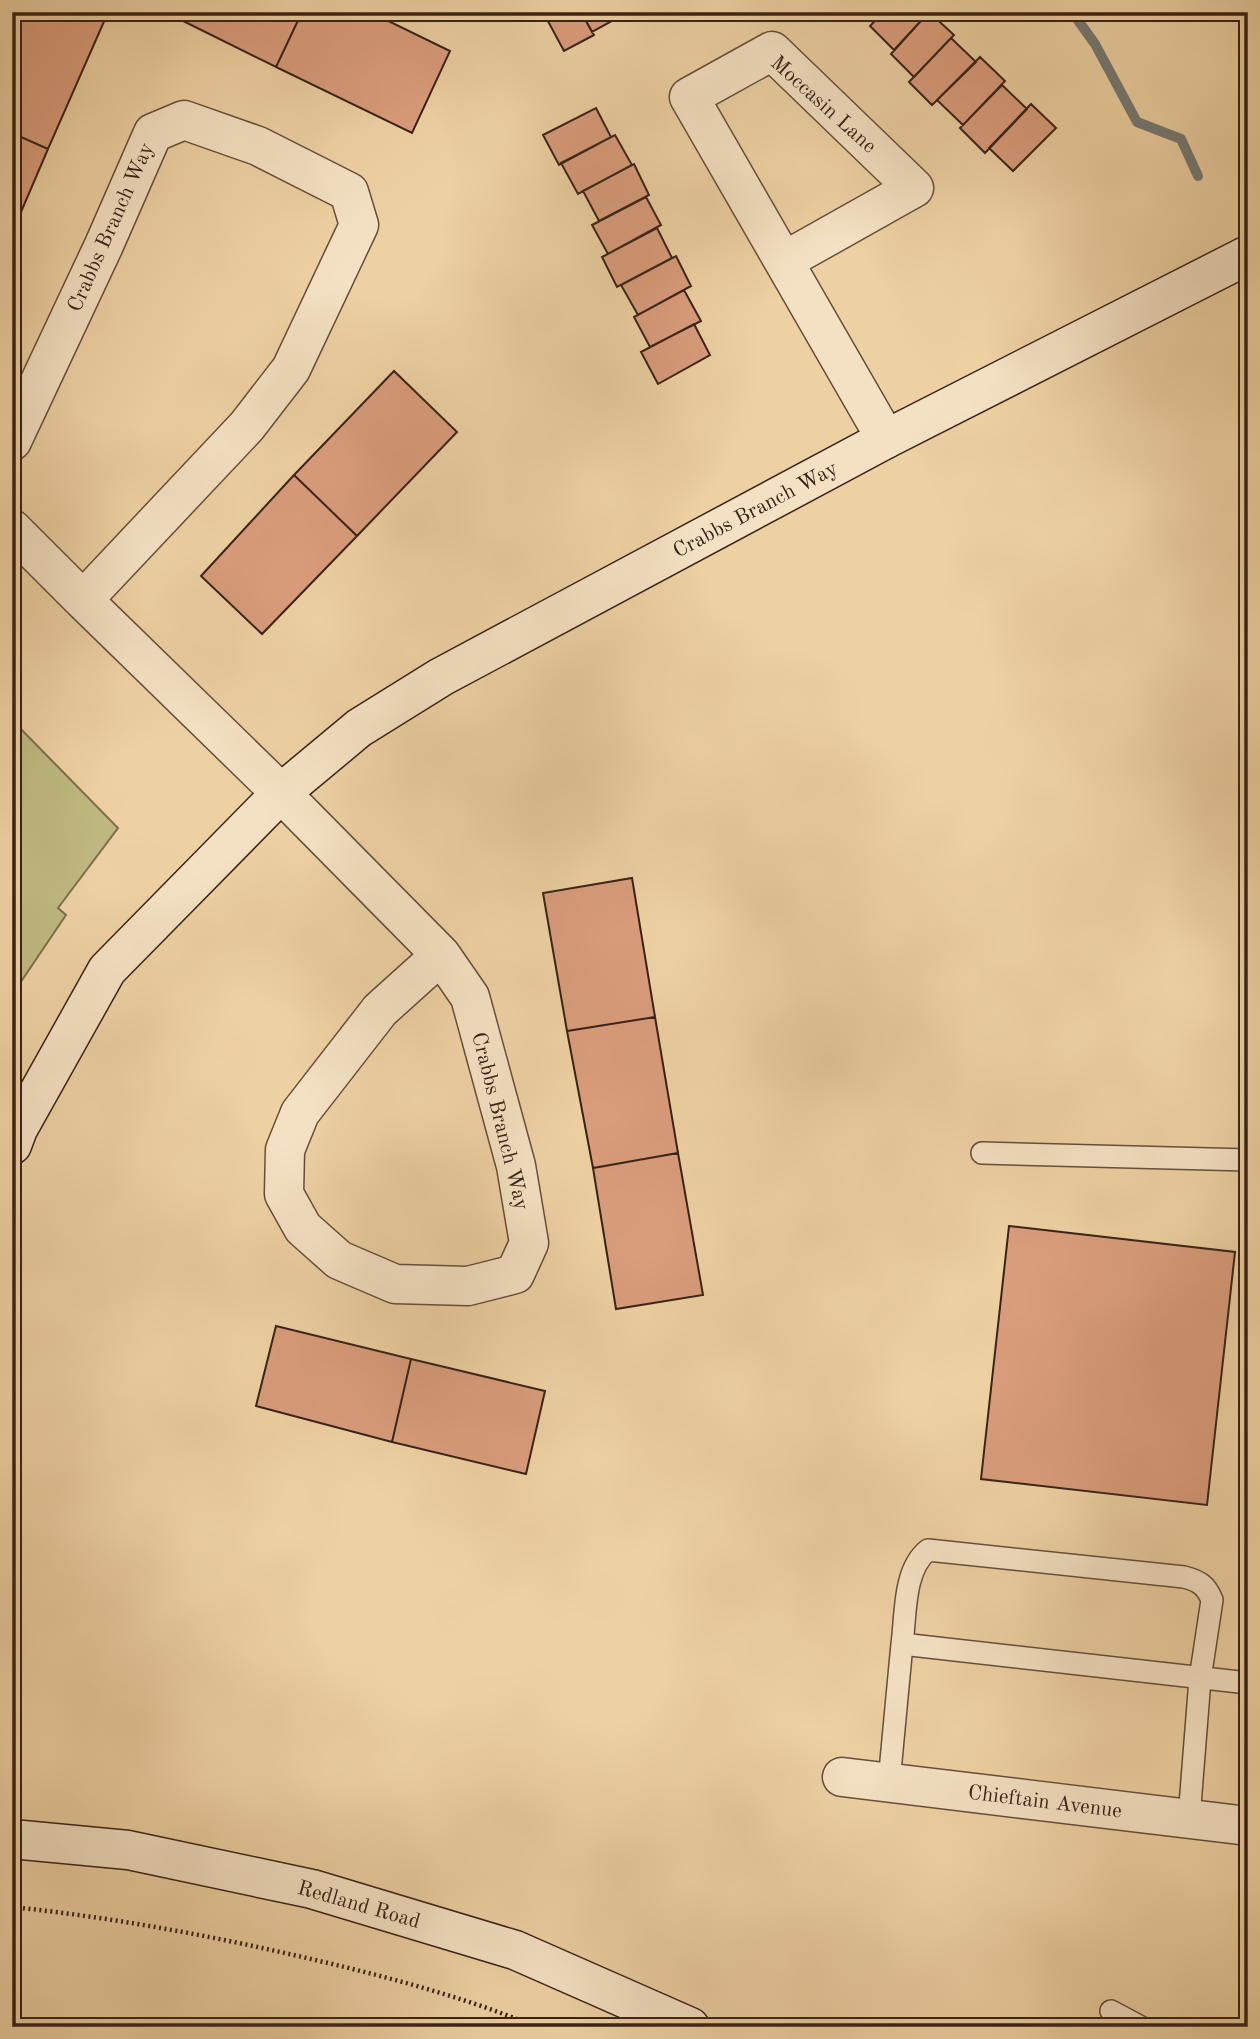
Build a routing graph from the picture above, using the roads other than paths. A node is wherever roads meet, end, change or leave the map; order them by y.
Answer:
1 (1248, 255) edge
2 (784, 261) junction
3 (886, 439) junction
4 (12, 441) edge
5 (12, 529) edge
6 (83, 600) junction
7 (281, 793) junction
8 (441, 955) junction
9 (12, 1144) edge
10 (982, 1153) dead end
11 (1248, 1160) edge
12 (902, 1644) junction
13 (1200, 1679) junction
14 (1248, 1683) edge
15 (842, 1777) dead end
16 (889, 1782) junction
17 (1189, 1818) junction
18 (1248, 1826) edge
19 (12, 1839) edge
20 (1111, 2011) dead end
21 (690, 2027) edge
22 (1141, 2027) edge

1 - 3 street, Crabbs Branch Way
2 - 2 street, Moccasin Lane
2 - 3 street, Moccasin Lane
3 - 7 street, Crabbs Branch Way
4 - 6 street, Crabbs Branch Way
5 - 6 street, Crabbs Branch Way
6 - 7 street, Crabbs Branch Way
7 - 8 street, Crabbs Branch Way
7 - 9 street, Crabbs Branch Way
8 - 8 street, Crabbs Branch Way
10 - 11 lane
12 - 13 lane
12 - 13 lane
12 - 16 lane
13 - 14 lane
13 - 17 lane
15 - 16 street, Chieftain Avenue
16 - 17 street, Chieftain Avenue
17 - 18 street, Chieftain Avenue
19 - 21 street, Redland Road
20 - 22 lane

